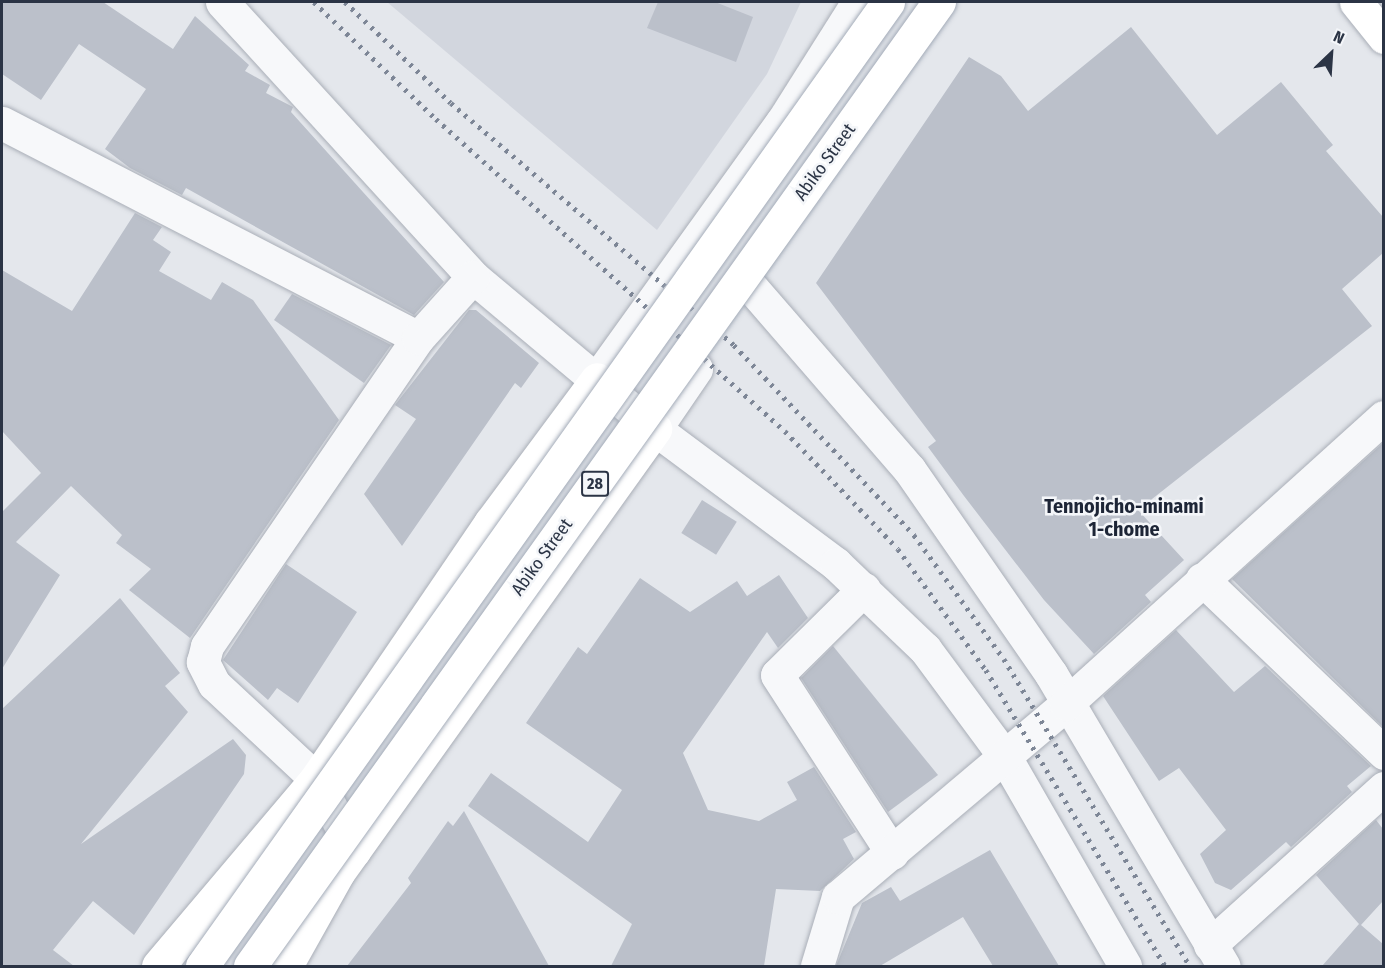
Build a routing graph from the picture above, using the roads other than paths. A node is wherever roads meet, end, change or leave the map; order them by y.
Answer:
1 (222, 2) edge
2 (888, 2) edge
3 (939, 2) edge
4 (944, 2) edge
5 (1356, 2) edge
6 (856, 8) edge
7 (1383, 37) edge
8 (3, 126) edge
9 (473, 277) junction
10 (752, 288) junction
11 (418, 338) junction
12 (597, 379) junction
13 (1383, 417) edge
14 (655, 429) junction
15 (1202, 579) junction
16 (864, 589) junction
17 (1066, 704) junction
18 (1383, 753) edge
19 (1005, 757) junction
20 (316, 779) junction
21 (1383, 788) edge
22 (354, 851) junction
23 (891, 853) junction
24 (1217, 956) edge
25 (158, 966) edge
26 (202, 966) edge
27 (250, 966) edge
28 (286, 966) edge
29 (817, 966) edge
30 (1125, 966) edge

1 - 9 street
2 - 26 main road, 28, bridge
3 - 27 main road, Abiko Street / 28, bridge
4 - 10 street
5 - 7 main road
6 - 12 street
8 - 11 street
9 - 11 street
9 - 12 street
10 - 14 street
10 - 17 street
11 - 20 street
12 - 14 street
12 - 20 main road
13 - 15 street
14 - 16 street
14 - 22 main road
15 - 17 street
15 - 18 street
16 - 19 street
16 - 23 street
17 - 19 street
17 - 24 street
19 - 23 street
19 - 30 street
20 - 22 street
20 - 25 main road
21 - 24 street
22 - 28 main road
23 - 29 street

